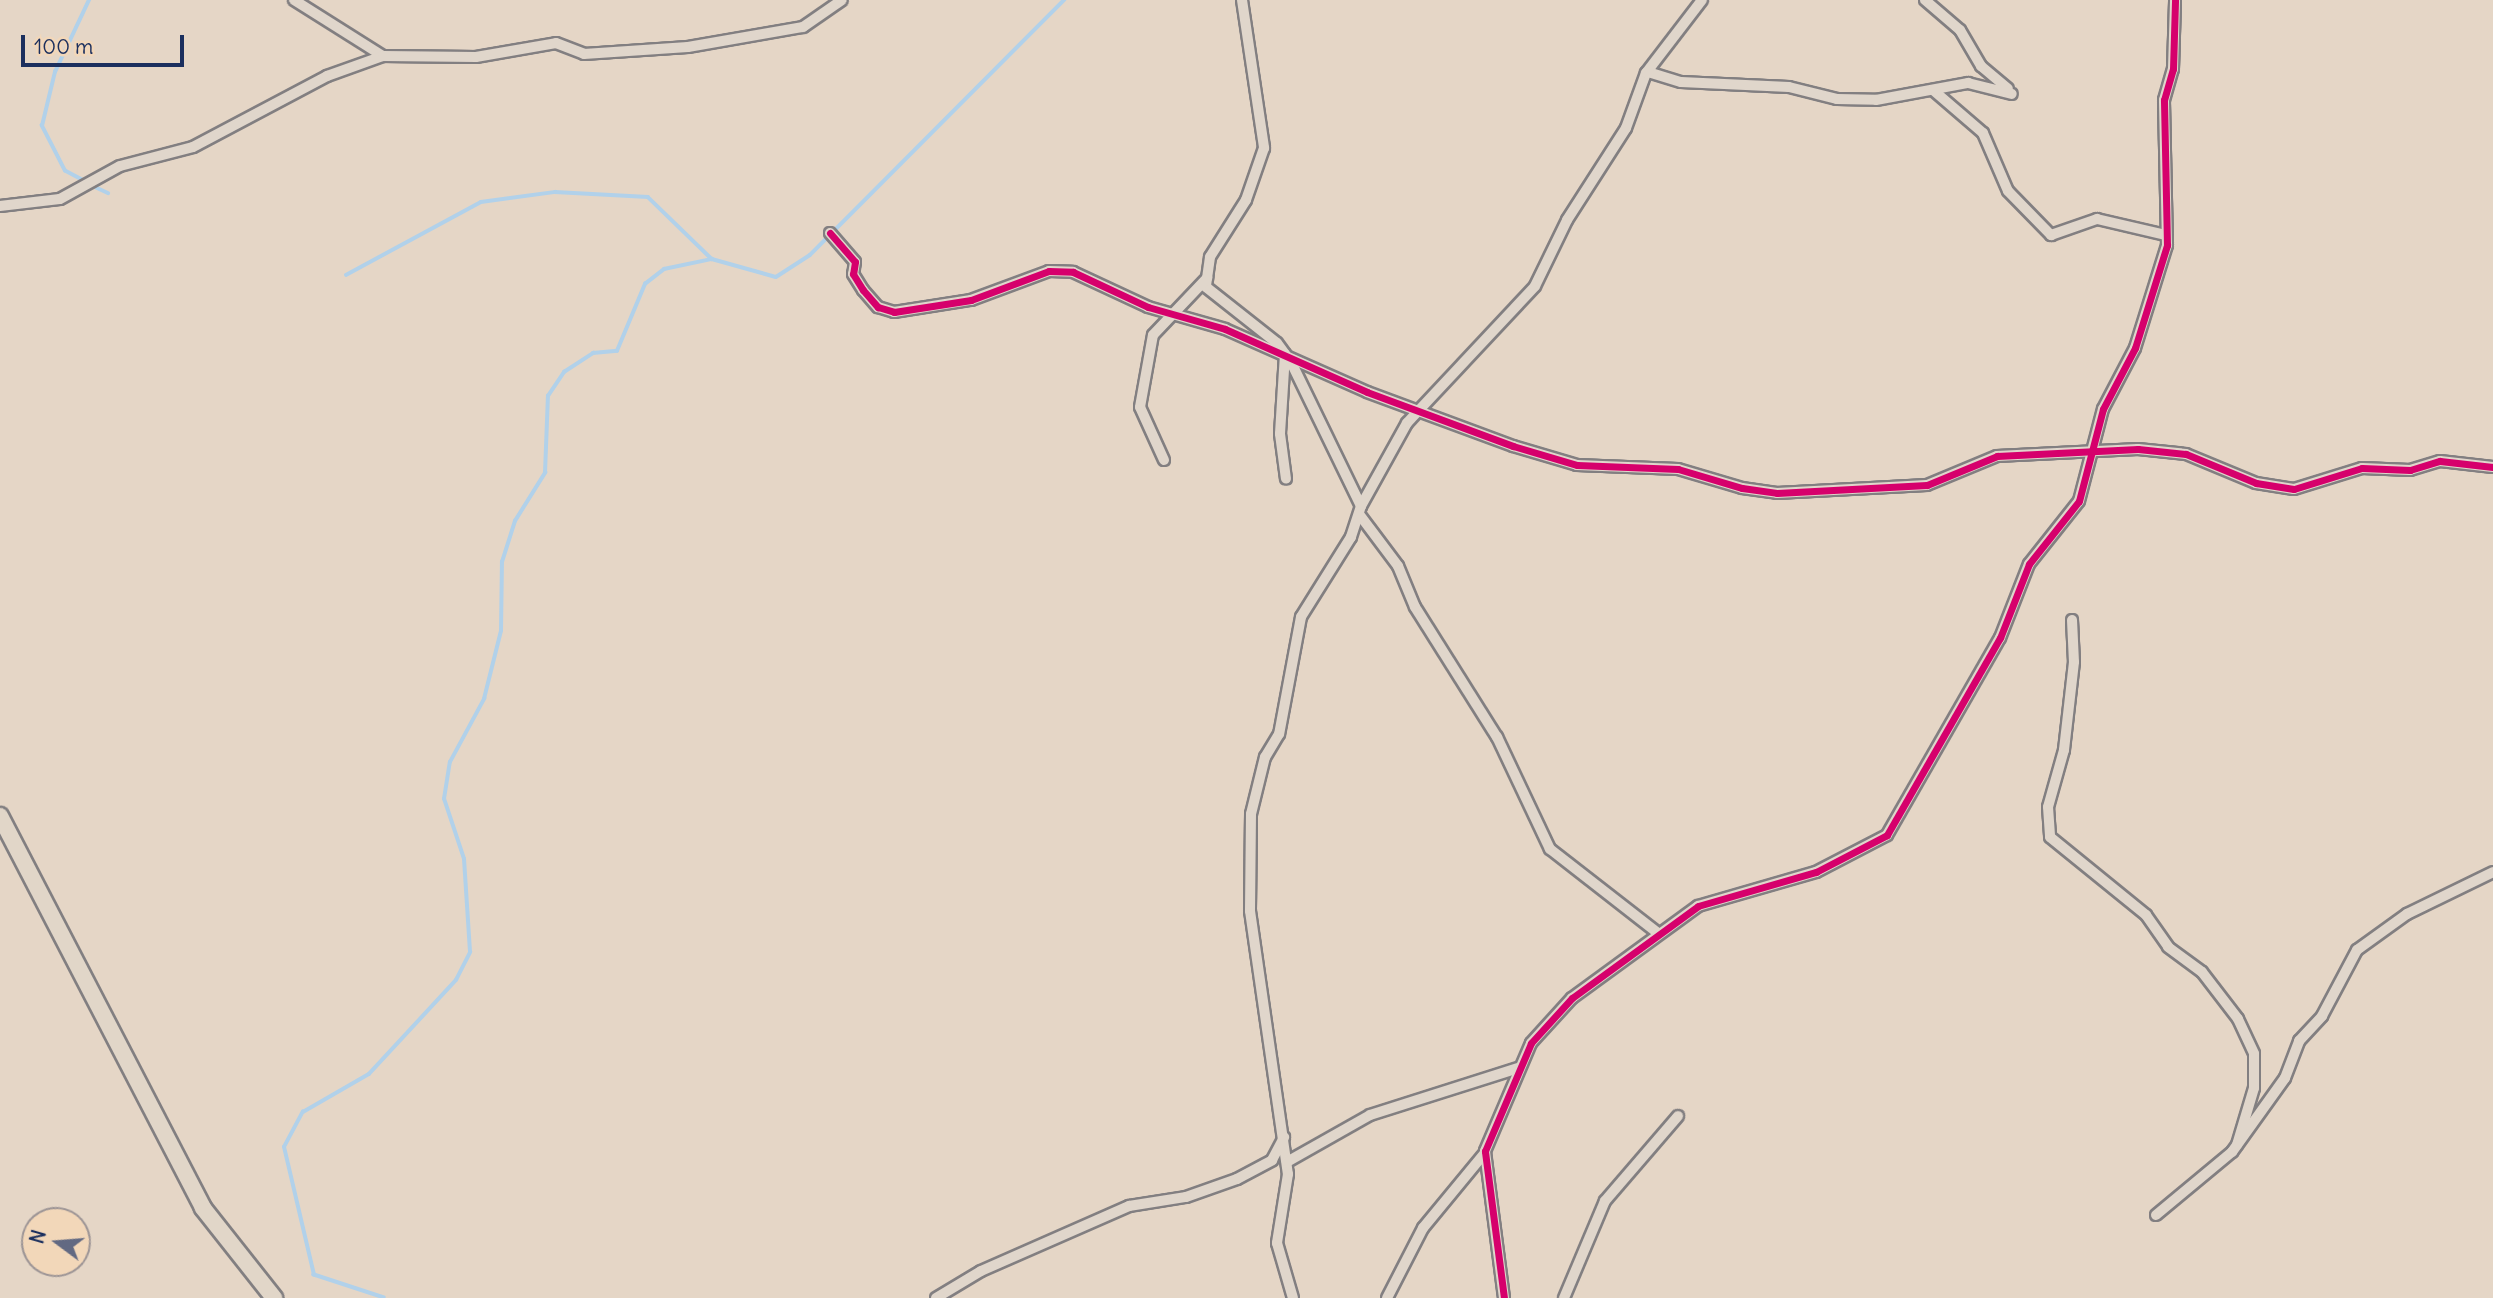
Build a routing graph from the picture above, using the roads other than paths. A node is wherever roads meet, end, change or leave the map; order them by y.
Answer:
1 (294, 0) edge
2 (842, 0) edge
3 (1241, 0) edge
4 (1702, 0) edge
5 (1925, 0) edge
6 (2175, 0) edge
7 (383, 56) junction
8 (1648, 72) junction
9 (1933, 90) junction
10 (0, 206) edge
11 (830, 233) dead end
12 (2165, 235) junction
13 (1207, 278) junction
14 (1171, 313) junction
15 (1285, 354) junction
16 (1419, 412) junction
17 (2094, 452) junction
18 (1164, 460) dead end
19 (2493, 467) edge
20 (1286, 479) dead end
21 (1360, 510) junction
22 (2072, 620) dead end
23 (0, 816) edge
24 (2493, 872) edge
25 (1658, 933) junction
26 (1518, 1068) junction
27 (1678, 1116) dead end
28 (1284, 1137) junction
29 (2237, 1145) junction
30 (1485, 1154) junction
31 (1287, 1162) junction
32 (2155, 1215) dead end
33 (274, 1298) edge
34 (936, 1298) edge
35 (1293, 1298) edge
36 (1387, 1298) edge
37 (1504, 1298) edge
38 (1564, 1298) edge

1 - 7 street
2 - 7 street
3 - 13 street
4 - 8 street
5 - 9 street
6 - 12 street
7 - 10 street
8 - 9 street
8 - 16 street
9 - 12 street
11 - 14 street
12 - 17 street
13 - 14 street
13 - 15 street
14 - 15 street
14 - 18 street
15 - 16 street
15 - 20 street
15 - 21 street
16 - 17 street
16 - 21 street
17 - 19 street
17 - 25 street
21 - 25 street
21 - 28 street
22 - 29 street
23 - 33 highway
24 - 29 street
25 - 26 street
26 - 30 street
26 - 31 street
27 - 38 street
28 - 31 street
28 - 34 street
29 - 32 street
30 - 36 street
30 - 37 street
31 - 35 street

